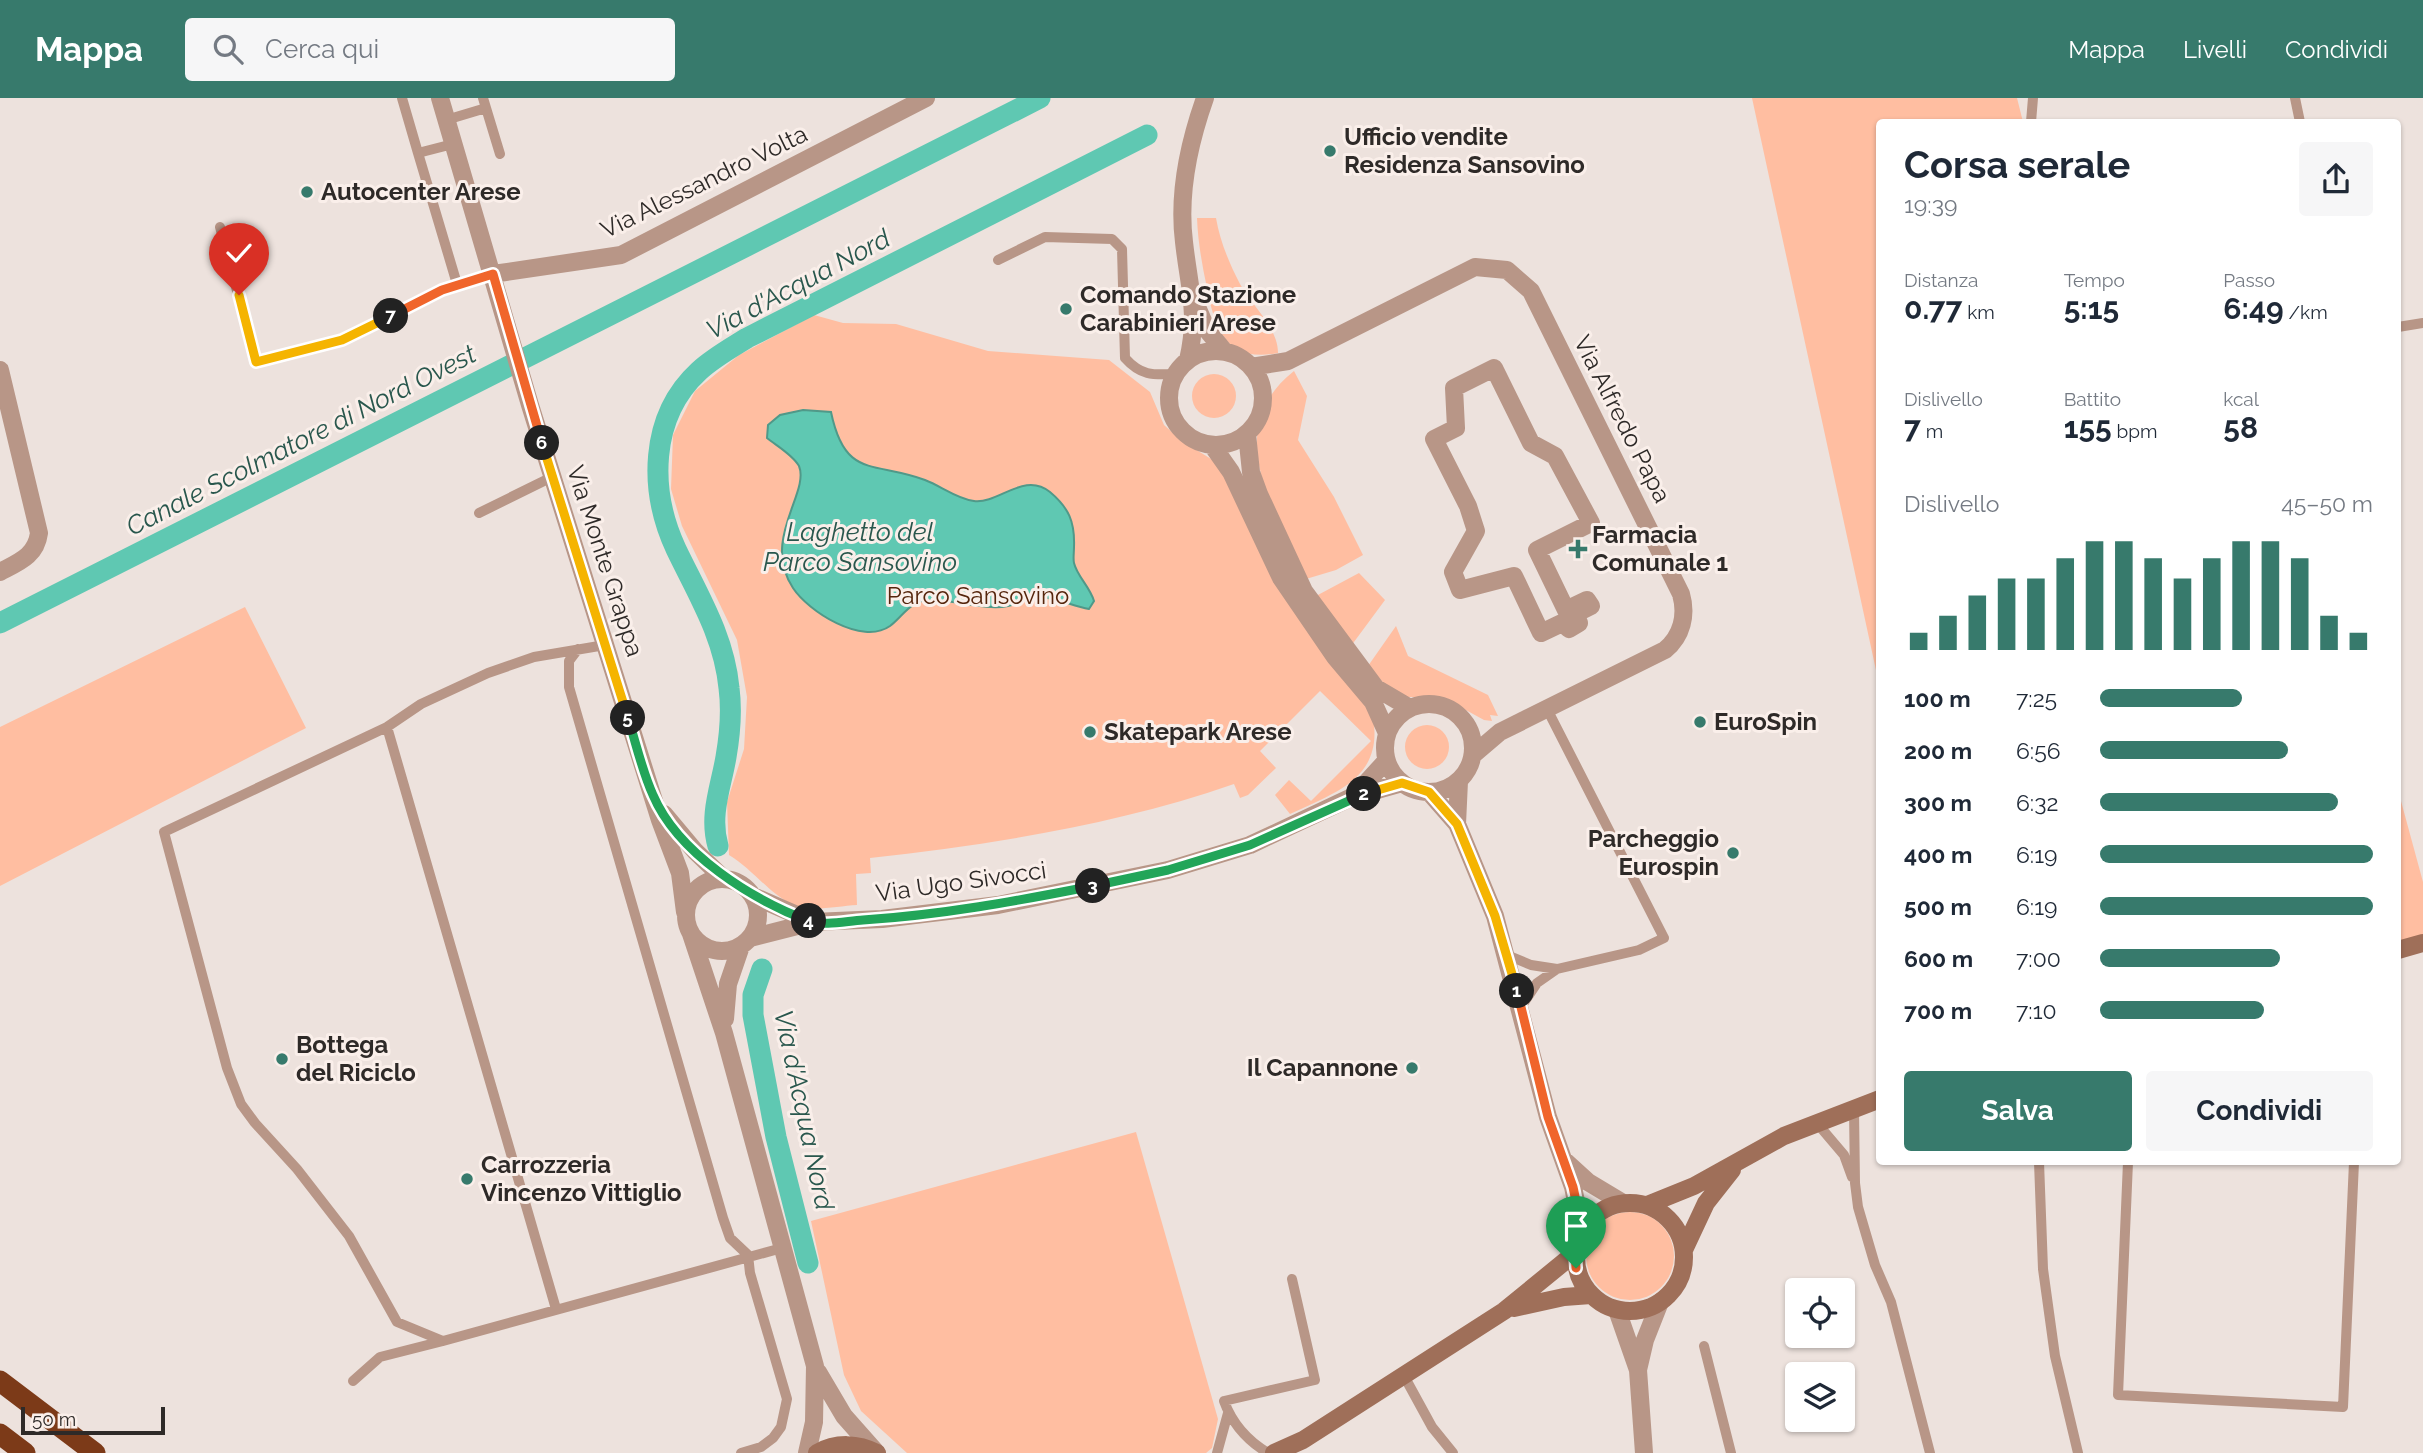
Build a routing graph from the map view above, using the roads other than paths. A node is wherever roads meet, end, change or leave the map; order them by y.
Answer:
1 (402, 98) edge
2 (440, 98) edge
3 (926, 98) edge
4 (1205, 98) edge
5 (2033, 98) edge
6 (2295, 98) edge
7 (484, 103) edge
8 (2031, 119) edge
9 (2299, 119) edge
10 (446, 120) junction
11 (453, 144) junction
12 (418, 153) junction
13 (500, 154) dead end
14 (220, 227) dead end
15 (999, 261) dead end
16 (493, 274) junction
17 (457, 284) junction
18 (1195, 303) junction
19 (2423, 323) edge
20 (2401, 327) edge
21 (1225, 352) junction
22 (1188, 360) junction
23 (1288, 361) junction
24 (1251, 367) junction
25 (0, 370) edge
26 (1175, 374) junction
27 (1263, 390) junction
28 (1247, 434) junction
29 (1212, 445) junction
30 (552, 477) junction
31 (479, 513) dead end
32 (1476, 531) joint
33 (0, 572) edge
34 (606, 645) junction
35 (579, 649) junction
36 (1410, 708) junction
37 (1547, 709) junction
38 (387, 727) junction
39 (1469, 727) junction
40 (1500, 732) junction
41 (1387, 733) junction
42 (1473, 755) junction
43 (1386, 761) junction
44 (1459, 781) junction
45 (1402, 783) junction
46 (1429, 792) junction
47 (653, 796) junction
48 (1352, 797) junction
49 (1457, 824) junction
50 (724, 879) junction
51 (753, 895) junction
52 (685, 912) junction
53 (813, 922) junction
54 (691, 934) junction
55 (746, 942) junction
56 (2423, 943) edge
57 (2401, 949) edge
58 (1507, 955) junction
59 (1557, 969) junction
60 (1521, 1007) junction
61 (724, 1033) junction
62 (1876, 1101) edge
63 (1854, 1109) junction
64 (1816, 1122) junction
65 (1563, 1159) junction
66 (1742, 1160) junction
67 (2039, 1165) edge
68 (2128, 1165) edge
69 (2354, 1165) edge
70 (1855, 1183) junction
71 (1623, 1203) junction
72 (1647, 1205) junction
73 (1582, 1230) junction
74 (782, 1248) junction
75 (1684, 1250) junction
76 (1575, 1252) junction
77 (748, 1255) junction
78 (1292, 1279) dead end
79 (1591, 1295) junction
80 (1660, 1302) junction
81 (556, 1309) junction
82 (1617, 1310) junction
83 (1504, 1311) junction
84 (443, 1341) junction
85 (1704, 1346) dead end
86 (815, 1366) junction
87 (1638, 1370) junction
88 (1404, 1374) junction
89 (0, 1381) edge
90 (352, 1381) dead end
91 (1228, 1413) junction
92 (0, 1434) edge
93 (876, 1452) edge
94 (25, 1453) edge
95 (95, 1453) edge
96 (741, 1453) edge
97 (807, 1453) edge
98 (817, 1453) edge
99 (1217, 1453) edge
100 (1268, 1453) edge
101 (1274, 1453) edge
102 (1453, 1453) edge
103 (1644, 1453) edge
104 (1731, 1453) edge
105 (1930, 1453) edge
106 (2078, 1453) edge

1 - 12 lane
2 - 10 street, Via Monte Grappa
3 - 16 street, Via Alessandro Volta
4 - 18 street
5 - 8 lane
6 - 9 lane
7 - 10 lane
7 - 13 lane
10 - 11 street, Via Monte Grappa
11 - 12 lane
11 - 16 street, Via Monte Grappa
12 - 17 lane
14 - 17 lane
15 - 26 lane
16 - 17 lane
16 - 30 street, Via Monte Grappa
18 - 21 street
18 - 22 street
19 - 20 lane
21 - 22 street
21 - 24 street
22 - 26 street
23 - 24 street, Via Alfredo Papa
23 - 27 street, Via Alfredo Papa
23 - 37 street, Via Alfredo Papa
24 - 27 street
25 - 33 street
26 - 29 street
27 - 28 street
28 - 29 street
28 - 36 street
29 - 41 street
30 - 31 lane
30 - 34 street, Via Monte Grappa
32 - 32 street
34 - 35 lane
34 - 47 street, Via Monte Grappa
35 - 38 lane
35 - 77 lane
36 - 39 street
36 - 41 street
37 - 40 street, Via Alfredo Papa
37 - 59 lane
38 - 81 lane
38 - 84 lane
39 - 40 street
39 - 42 street
40 - 42 street, Via Alfredo Papa
41 - 43 street
42 - 44 street
43 - 45 street
43 - 48 street, Via Ugo Sivocci
44 - 46 street
44 - 49 street
45 - 46 street
45 - 48 street, Via Ugo Sivocci
46 - 49 street
47 - 50 street, Via Monte Grappa
47 - 52 street, Via Monte Grappa
48 - 53 street, Via Ugo Sivocci
49 - 58 street
50 - 51 street
50 - 52 street
51 - 53 street, Via Ugo Sivocci
51 - 55 street
52 - 54 street
53 - 55 street, Via Ugo Sivocci
54 - 55 street
54 - 61 street
55 - 61 street
56 - 57 street
58 - 59 lane
58 - 60 street
59 - 60 lane
60 - 65 street
61 - 74 street
62 - 63 street
63 - 64 street
63 - 70 lane
64 - 66 street
64 - 70 lane
65 - 71 street
65 - 73 street
66 - 72 street
66 - 75 street
67 - 106 lane
68 - 69 lane
70 - 105 lane
71 - 72 street
71 - 73 street
72 - 75 street
73 - 76 street
74 - 77 lane
74 - 86 street
75 - 80 street
76 - 79 street
76 - 83 street
77 - 81 lane
77 - 96 lane
78 - 91 lane
79 - 82 street
79 - 83 street
80 - 82 street
80 - 87 street
81 - 84 lane
82 - 87 street
83 - 88 street
84 - 90 lane
85 - 104 lane
86 - 93 street
86 - 97 street
87 - 103 street
88 - 101 street
88 - 102 lane
89 - 95 highway
91 - 99 lane
91 - 100 lane
92 - 94 highway
93 - 98 street

